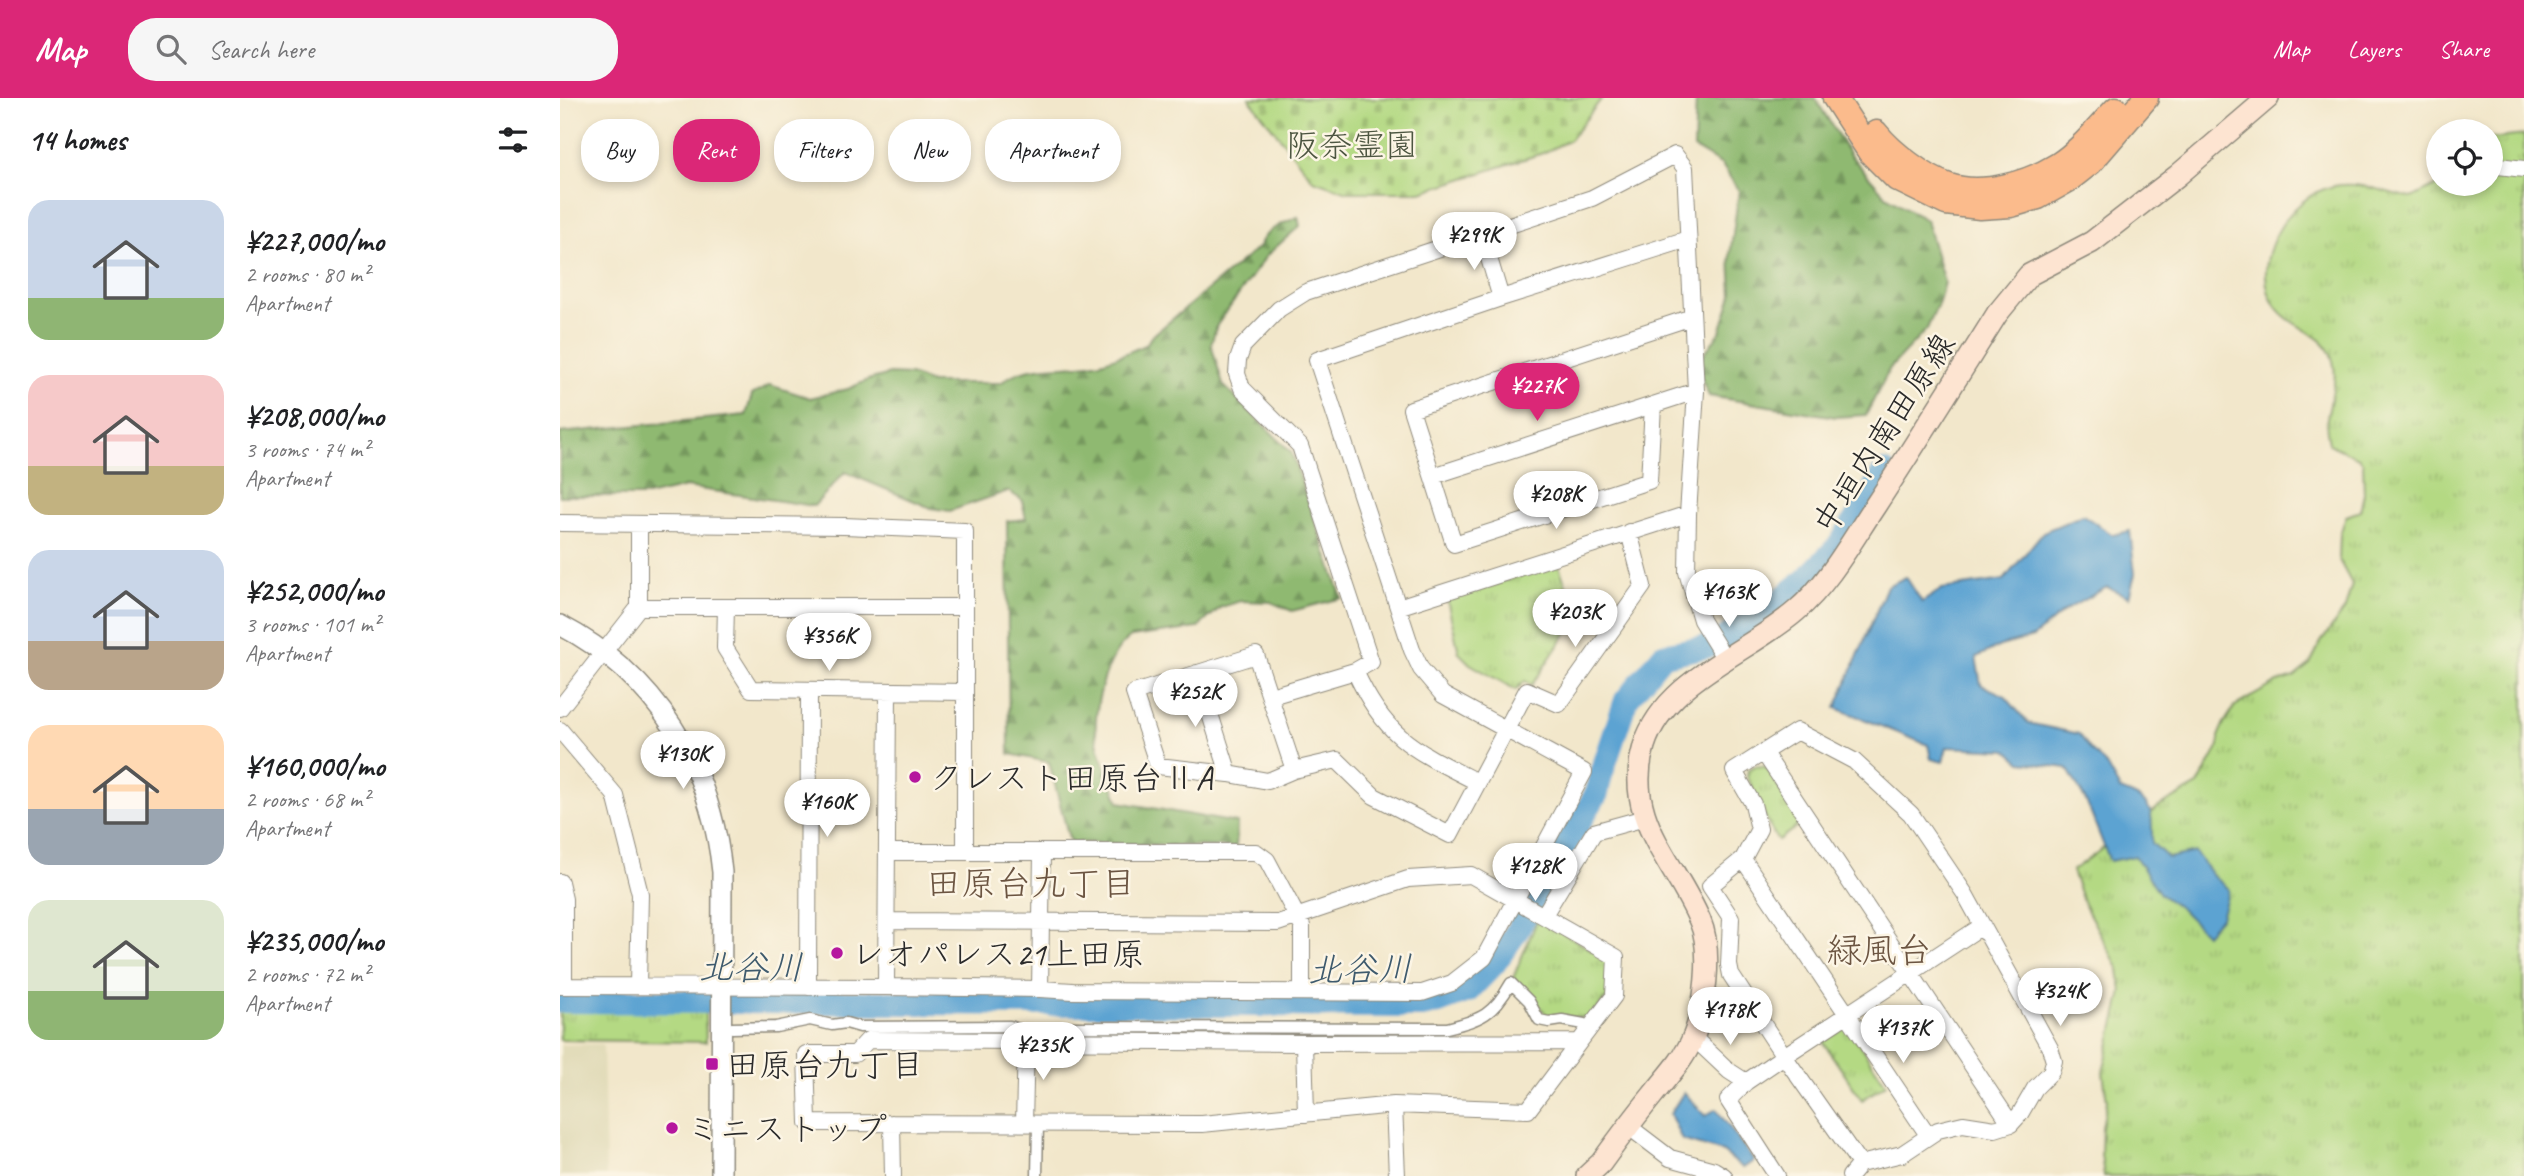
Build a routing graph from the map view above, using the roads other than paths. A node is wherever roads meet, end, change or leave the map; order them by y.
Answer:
1 (1835, 98) edge
2 (1852, 98) edge
3 (2126, 98) edge
4 (2146, 98) edge
5 (2268, 98) edge
6 (2503, 167) edge
7 (2524, 169) edge
8 (1482, 235) junction
9 (1688, 239) junction
10 (1501, 298) junction
11 (1692, 317) junction
12 (1696, 391) junction
13 (1653, 405) junction
14 (1433, 476) junction
15 (1688, 514) junction
16 (560, 523) edge
17 (639, 524) junction
18 (1629, 532) junction
19 (639, 607) junction
20 (726, 607) junction
21 (965, 607) junction
22 (1398, 607) junction
23 (560, 625) edge
24 (605, 653) junction
25 (1725, 659) junction
26 (1356, 671) junction
27 (1197, 673) junction
28 (809, 691) junction
29 (888, 692) junction
30 (965, 692) junction
31 (1271, 696) junction
32 (560, 708) edge
33 (1506, 728) junction
34 (560, 730) edge
35 (1764, 753) junction
36 (1294, 770) junction
37 (1229, 774) junction
38 (1477, 782) junction
39 (1645, 818) junction
40 (965, 851) junction
41 (888, 852) junction
42 (1042, 852) junction
43 (1743, 859) junction
44 (560, 882) edge
45 (1517, 899) junction
46 (1543, 915) junction
47 (1299, 917) junction
48 (887, 921) junction
49 (1041, 922) junction
50 (1982, 926) junction
51 (1909, 974) junction
52 (638, 985) junction
53 (562, 986) edge
54 (808, 987) junction
55 (886, 987) junction
56 (720, 989) junction
57 (1040, 989) junction
58 (1302, 992) junction
59 (1847, 1016) junction
60 (726, 1024) junction
61 (1584, 1024) dead end
62 (1694, 1038) junction
63 (1026, 1041) junction
64 (1578, 1042) junction
65 (1304, 1043) junction
66 (1784, 1056) junction
67 (1746, 1082) junction
68 (1394, 1105) junction
69 (1306, 1114) junction
70 (892, 1123) junction
71 (1031, 1123) junction
72 (2011, 1124) junction
73 (1628, 1126) junction
74 (1928, 1135) junction
75 (1855, 1170) edge
76 (721, 1176) edge
77 (893, 1176) edge
78 (1037, 1176) edge
79 (1397, 1176) edge
80 (1587, 1176) edge
81 (1724, 1176) edge
82 (1777, 1176) edge

1 - 4 main road
2 - 3 main road
5 - 25 main road, 中垣内南田原線
6 - 7 street
8 - 9 street
8 - 10 street
8 - 26 street
9 - 10 street
9 - 11 street
10 - 22 street
11 - 12 street
11 - 14 street
12 - 13 street
12 - 15 street
13 - 14 street
13 - 14 street
15 - 18 street
15 - 25 street
16 - 17 street
17 - 19 street
17 - 21 street
18 - 22 street
18 - 33 street
19 - 20 street
19 - 24 street
20 - 21 street
20 - 28 street
21 - 30 street
22 - 33 street
23 - 24 street
24 - 32 street
24 - 56 street
25 - 39 main road, 中垣内南田原線
26 - 31 street
26 - 38 street
27 - 31 street
27 - 37 street
27 - 37 street
28 - 29 street
28 - 54 street
29 - 30 street
29 - 41 street
30 - 40 street
31 - 36 street
33 - 38 street
33 - 45 street
34 - 52 street
35 - 43 street
35 - 50 street
35 - 51 street
36 - 37 street
36 - 38 street
39 - 46 street
39 - 62 main road, 中垣内南田原線
40 - 41 street
40 - 42 street
41 - 48 street
42 - 47 street
42 - 49 street
43 - 59 street
43 - 66 street
44 - 53 street
45 - 46 street
45 - 47 street
45 - 58 street
46 - 64 street
47 - 49 street
47 - 58 street
48 - 49 street
48 - 55 street
49 - 57 street
50 - 51 street
50 - 72 street
51 - 59 street
51 - 72 street
52 - 53 street
52 - 56 street
54 - 55 street
54 - 56 street
55 - 57 street
56 - 60 street
57 - 58 street
59 - 66 street
59 - 74 street
60 - 61 street
60 - 76 street
62 - 67 street
62 - 73 main road, 中垣内南田原線
63 - 65 street
63 - 70 street
63 - 71 street
64 - 65 street
64 - 68 street
65 - 69 street
66 - 67 street
66 - 75 street
67 - 82 street
68 - 69 street
68 - 79 street
69 - 71 street
70 - 71 street
70 - 77 street
71 - 78 street
72 - 74 street
73 - 80 main road, 中垣内南田原線
73 - 81 street
74 - 75 street

